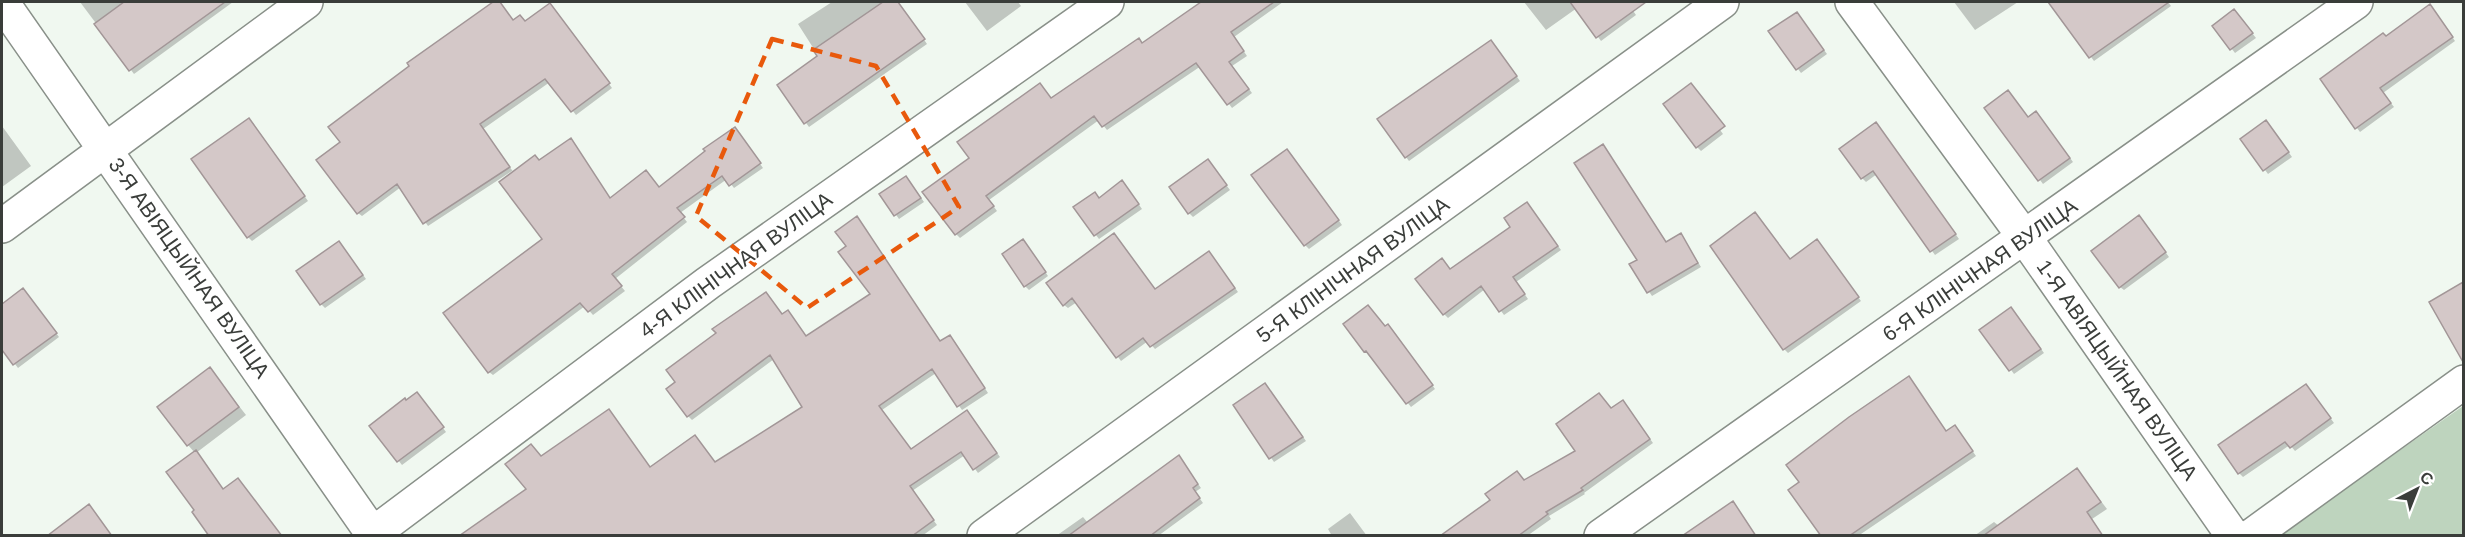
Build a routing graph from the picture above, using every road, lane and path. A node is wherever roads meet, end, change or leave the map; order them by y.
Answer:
1 (2, 2) edge
2 (306, 2) edge
3 (1107, 2) edge
4 (1722, 2) edge
5 (1852, 2) edge
6 (2356, 2) edge
7 (107, 150) junction
8 (2, 226) edge
9 (2025, 238) junction
10 (2463, 382) edge
11 (373, 535) edge
12 (984, 536) edge
13 (1601, 536) edge
14 (2233, 536) edge
15 (2251, 536) edge

1 - 7 street, 3-Я АВІЯЦЫЙНАЯ ВУЛІЦА
2 - 7 street
3 - 11 street, 4-Я КЛІНІЧНАЯ ВУЛІЦА
4 - 12 street, 5-Я КЛІНІЧНАЯ ВУЛІЦА
5 - 9 street, 1-Я АВІЯЦЫЙНАЯ ВУЛІЦА
6 - 9 street, 6-Я КЛІНІЧНАЯ ВУЛІЦА
7 - 8 street
7 - 11 street, 3-Я АВІЯЦЫЙНАЯ ВУЛІЦА
9 - 13 street, 6-Я КЛІНІЧНАЯ ВУЛІЦА
9 - 14 street, 1-Я АВІЯЦЫЙНАЯ ВУЛІЦА
10 - 15 street

